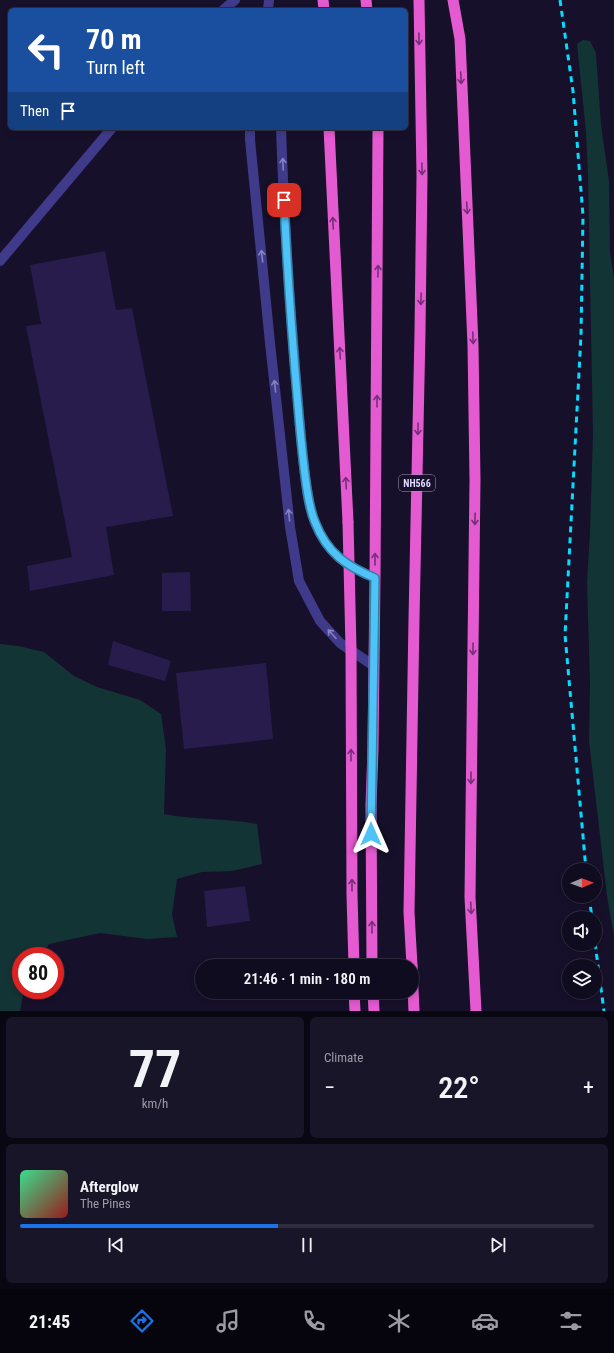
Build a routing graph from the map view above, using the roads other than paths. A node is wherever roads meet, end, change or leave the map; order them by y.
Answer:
1 (235, 0) edge
2 (419, 0) edge
3 (453, 0) edge
4 (226, 8) edge
5 (110, 130) edge
6 (250, 130) edge
7 (281, 130) edge
8 (329, 130) edge
9 (378, 130) edge
10 (0, 262) edge
11 (375, 578) junction
12 (374, 666) junction
13 (354, 959) edge
14 (372, 959) edge
15 (412, 959) edge
16 (354, 999) edge
17 (373, 999) edge
18 (413, 999) edge
19 (355, 1011) edge
20 (374, 1011) edge
21 (414, 1011) edge
22 (476, 1011) edge

1 - 4 street
2 -> 15 highway, NH566
3 -> 22 highway
5 - 10 street
12 -> 6 street
11 -> 7 street
13 -> 8 highway, bridge
11 -> 9 highway
11 - 12 highway
14 -> 12 highway
16 - 19 highway
17 - 20 highway
18 - 21 highway, NH566

